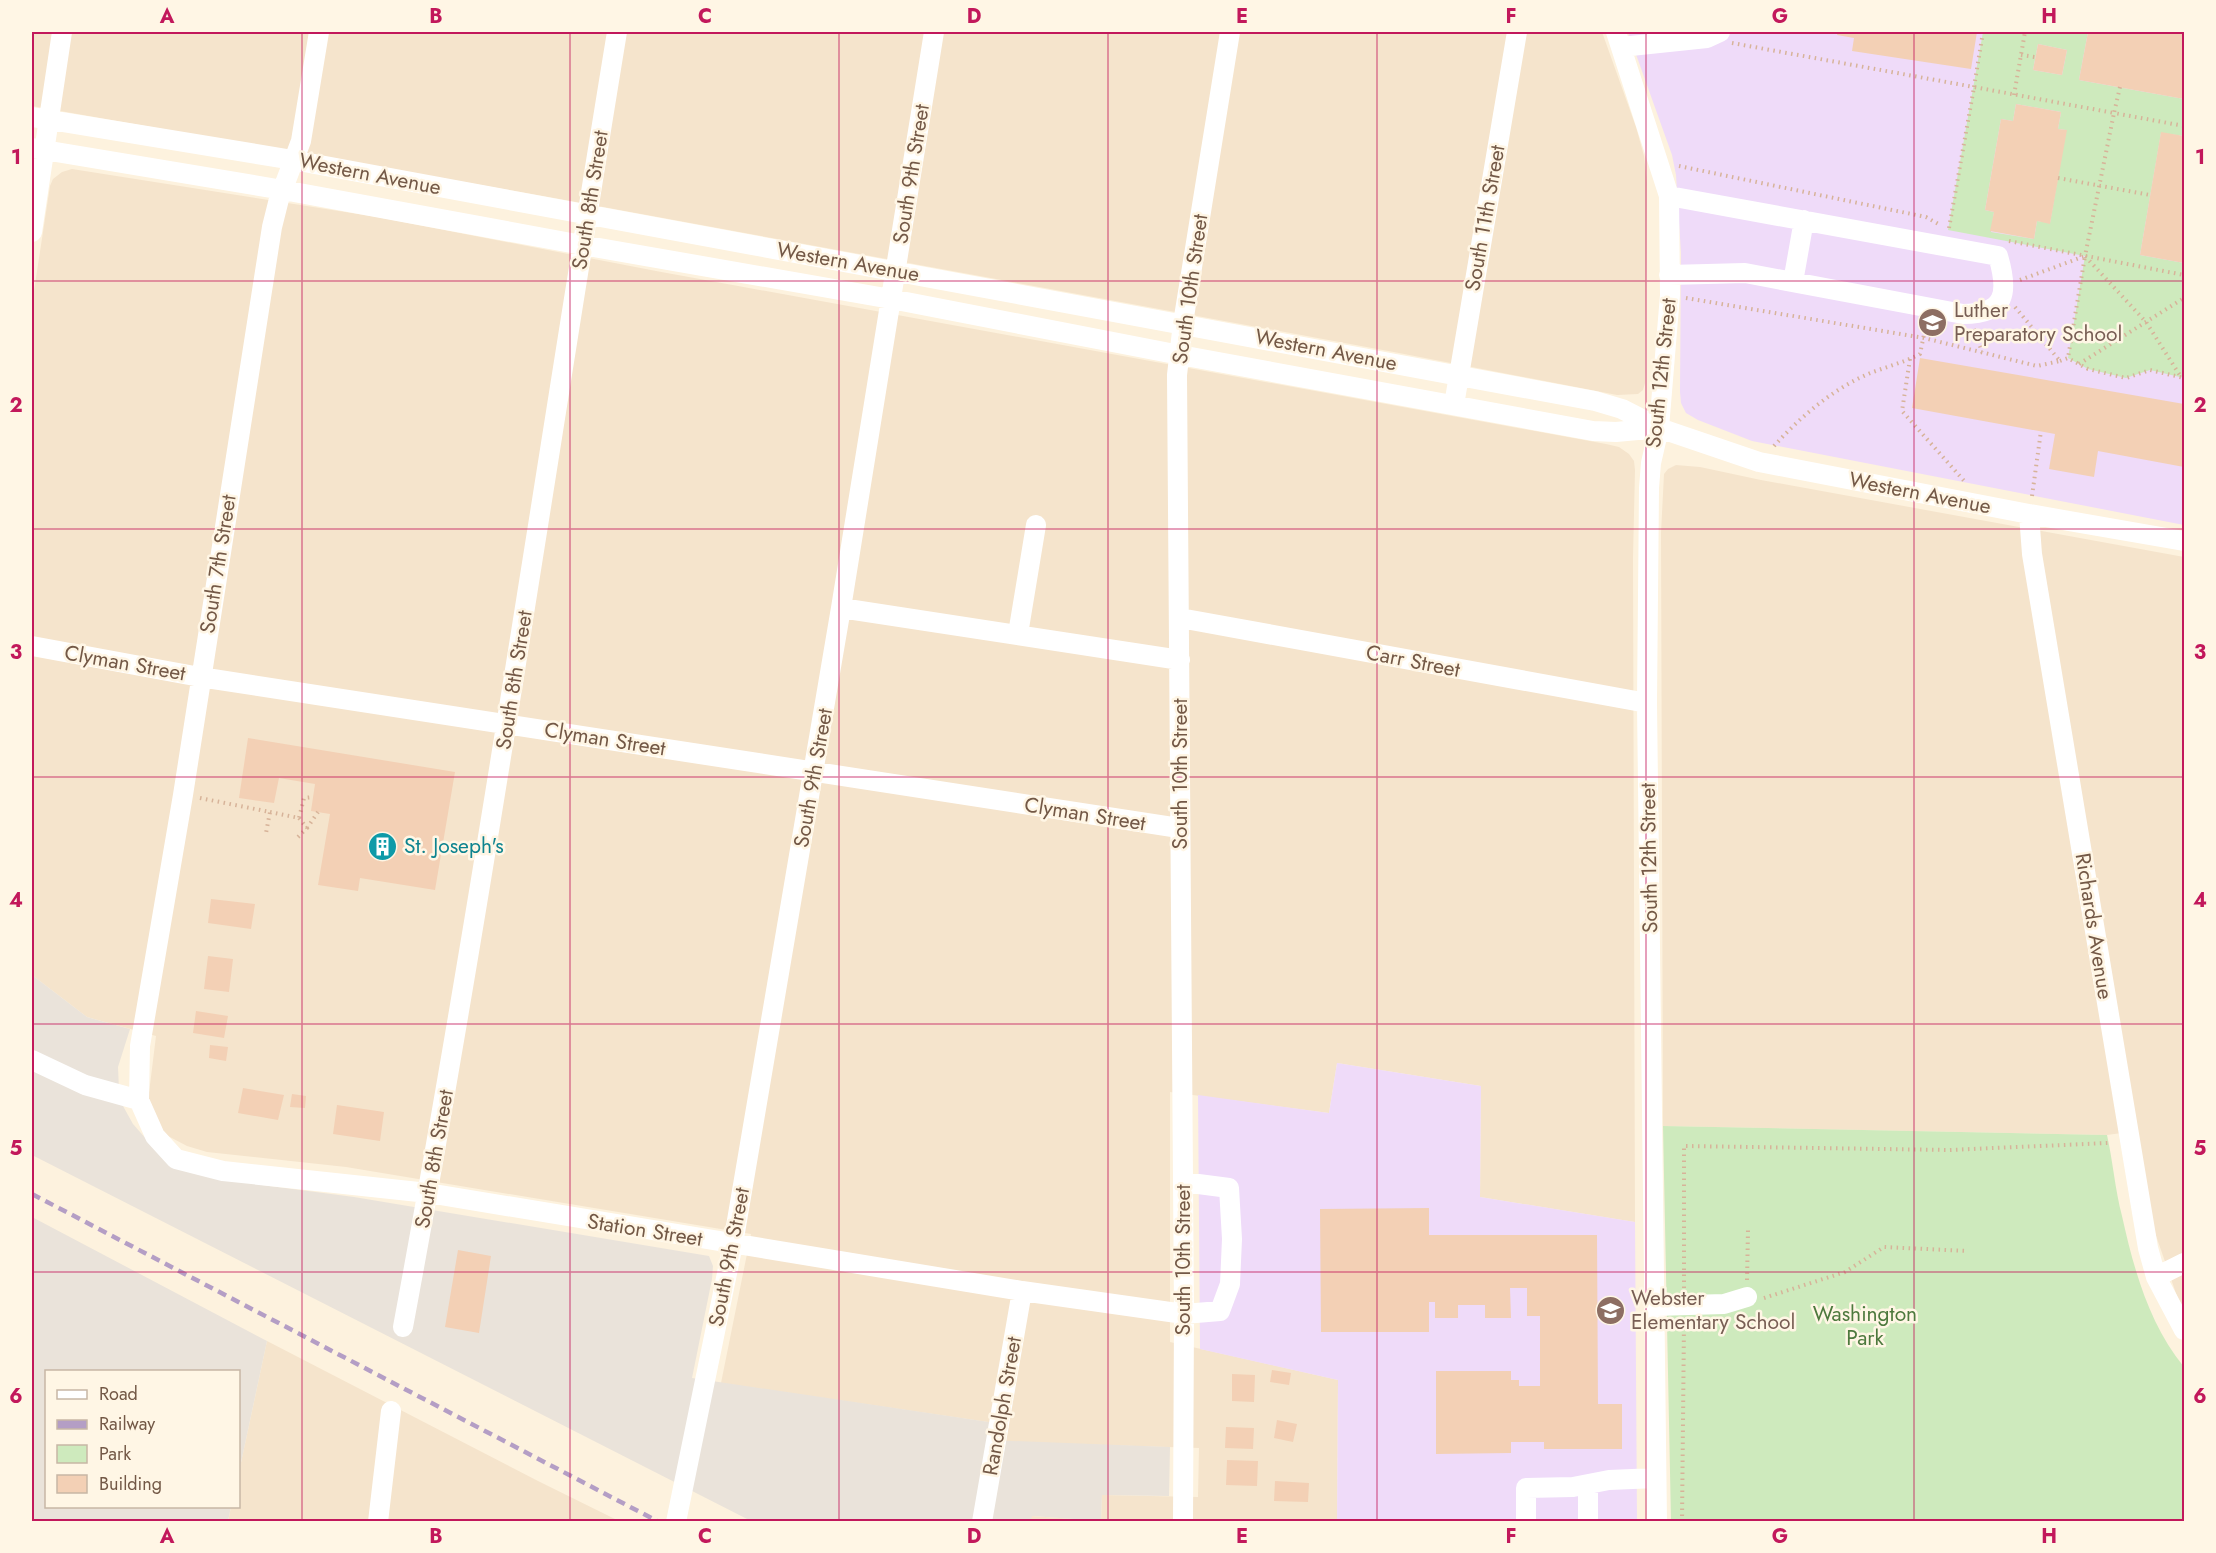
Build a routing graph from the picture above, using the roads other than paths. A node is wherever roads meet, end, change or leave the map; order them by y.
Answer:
1 (62, 32) edge
2 (319, 32) edge
3 (617, 32) edge
4 (934, 32) edge
5 (1230, 32) edge
6 (1517, 32) edge
7 (1713, 35) edge
8 (1619, 39) edge
9 (40, 118) edge
10 (38, 149) edge
11 (293, 160) junction
12 (283, 190) junction
13 (1669, 196) junction
14 (587, 215) junction
15 (1804, 220) junction
16 (32, 232) edge
17 (582, 245) junction
18 (895, 270) junction
19 (1793, 282) junction
20 (1670, 285) junction
21 (891, 298) junction
22 (1183, 324) junction
23 (1179, 355) junction
24 (1459, 375) junction
25 (1454, 405) junction
26 (1659, 428) junction
27 (2029, 514) junction
28 (1036, 525) dead end
29 (2184, 541) edge
30 (842, 608) junction
31 (1179, 618) junction
32 (1018, 634) junction
33 (32, 646) edge
34 (1179, 660) junction
35 (200, 677) junction
36 (1647, 703) junction
37 (507, 724) junction
38 (814, 772) junction
39 (1179, 828) junction
40 (32, 1060) edge
41 (139, 1100) junction
42 (1183, 1182) junction
43 (428, 1193) junction
44 (733, 1244) junction
45 (2184, 1263) edge
46 (2156, 1277) junction
47 (1022, 1291) junction
48 (1747, 1297) road end
49 (1655, 1306) junction
50 (1184, 1314) junction
51 (403, 1327) dead end
52 (2184, 1330) edge
53 (391, 1411) dead end
54 (1656, 1478) junction
55 (1588, 1484) junction
56 (378, 1521) edge
57 (676, 1521) edge
58 (982, 1521) edge
59 (1183, 1521) edge
60 (1526, 1521) edge
61 (1588, 1521) edge
62 (1657, 1521) edge

1 - 9 street
2 - 11 street, South 7th Street
3 - 14 street, South 8th Street
4 - 18 street, South 9th Street
5 - 22 street, South 10th Street
6 - 24 street, South 11th Street
7 - 8 street
8 - 13 street, South 12th Street
9 - 10 street
9 - 11 street, Western Avenue
10 - 12 street, Western Avenue
10 - 16 street
11 - 12 street, South 7th Street
11 - 14 street, Western Avenue
12 - 17 street, Western Avenue
12 - 35 street, South 7th Street
13 - 15 street
13 - 20 street, South 12th Street
14 - 17 street, South 8th Street
14 - 18 street, Western Avenue
15 - 19 street
15 - 19 street
17 - 21 street, Western Avenue
17 - 37 street, South 8th Street
18 - 21 street, South 9th Street
18 - 22 street, Western Avenue
19 - 20 street
20 - 26 street, South 12th Street
21 - 23 street, Western Avenue
21 - 30 street, South 9th Street
22 - 23 street, South 10th Street
22 - 24 street, Western Avenue
23 - 25 street, Western Avenue
23 - 31 street, South 10th Street
24 - 25 street, South 11th Street
24 - 26 street, Western Avenue
25 - 26 street, Western Avenue
26 - 27 street, Western Avenue
26 - 36 street, South 12th Street
27 - 29 street, Western Avenue
27 - 46 street, Richards Avenue
28 - 32 street
30 - 32 street
30 - 38 street, South 9th Street
31 - 34 street, South 10th Street
31 - 36 street, Carr Street
32 - 34 street
33 - 35 street, Clyman Street
34 - 39 street, South 10th Street
35 - 37 street, Clyman Street
35 - 41 street, South 7th Street
36 - 49 street, South 12th Street
37 - 38 street, Clyman Street
37 - 43 street, South 8th Street
38 - 39 street, Clyman Street
38 - 44 street, South 9th Street
39 - 42 street, South 10th Street
40 - 41 street
41 - 43 street, Station Street
42 - 50 street, South 10th Street
42 - 50 street, Station Street
43 - 44 street, Station Street
43 - 51 street, South 8th Street
44 - 47 street, Station Street
44 - 57 street, South 9th Street
45 - 46 street
46 - 52 street, Richards Avenue
47 - 50 street, Station Street
47 - 58 street, Randolph Street
48 - 49 street
49 - 54 street, South 12th Street
50 - 59 street, South 10th Street
53 - 56 street
54 - 55 street
54 - 62 street, South 12th Street
55 - 60 street
55 - 61 street

